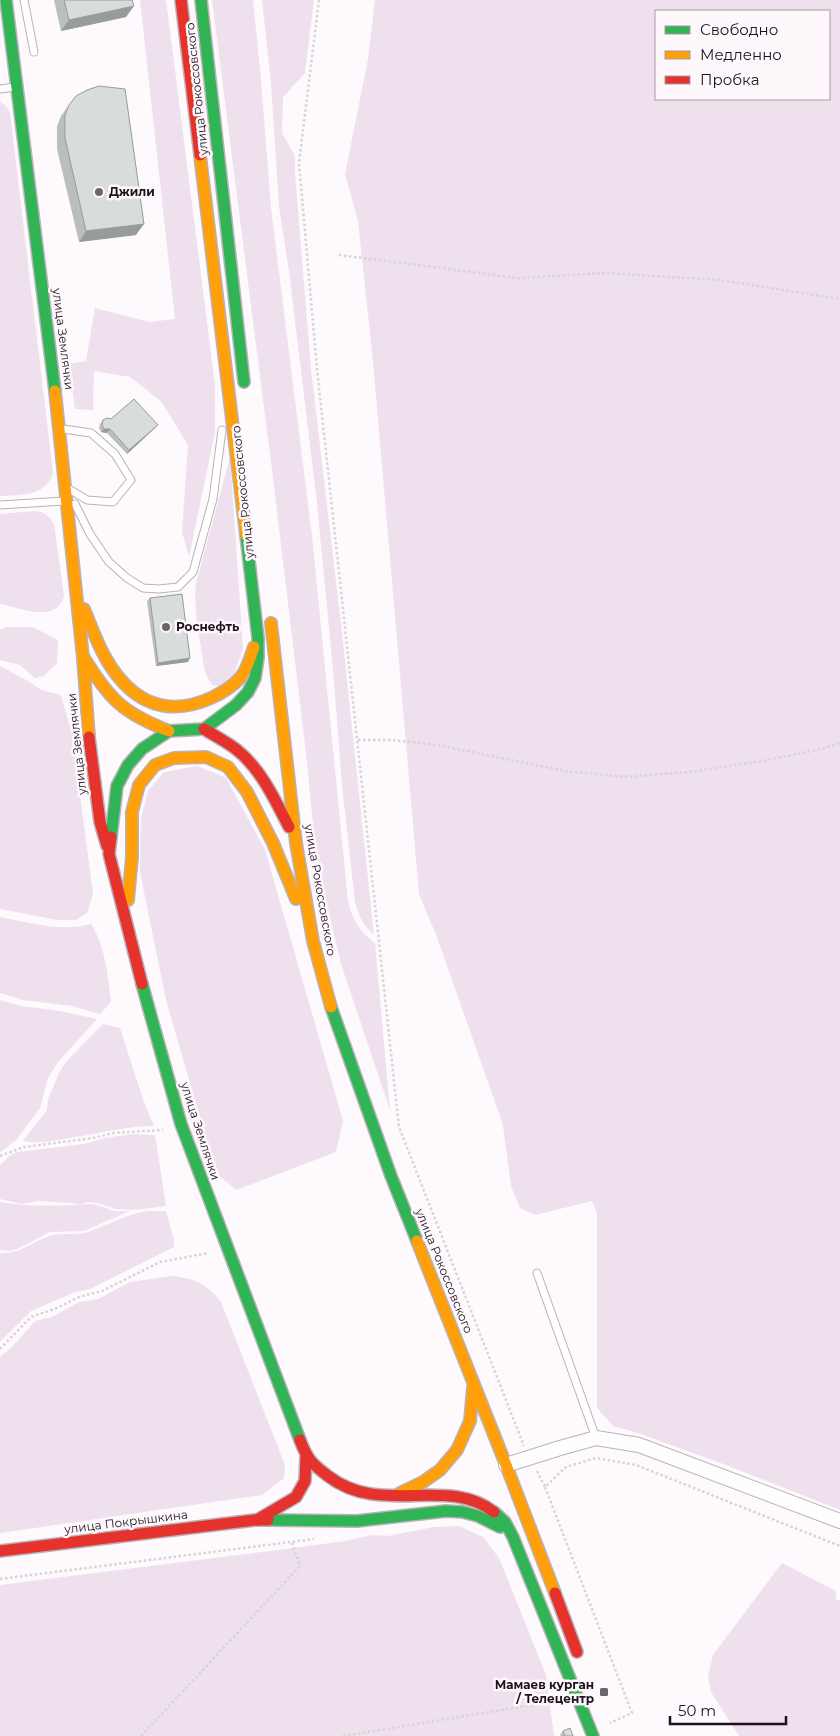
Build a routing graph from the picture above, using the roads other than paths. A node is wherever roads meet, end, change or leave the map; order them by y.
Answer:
1 (6, 0) edge
2 (24, 0) edge
3 (181, 0) edge
4 (201, 0) edge
5 (34, 52) dead end
6 (18, 86) junction
7 (0, 89) edge
8 (228, 390) junction
9 (246, 396) dead end
10 (224, 418) dead end
11 (223, 426) dead end
12 (60, 428) junction
13 (66, 487) junction
14 (68, 501) junction
15 (0, 506) edge
16 (76, 591) junction
17 (270, 614) dead end
18 (258, 638) junction
19 (83, 658) junction
20 (204, 729) junction
21 (169, 731) junction
22 (296, 842) junction
23 (110, 854) junction
24 (127, 920) junction
25 (313, 942) junction
26 (537, 1273) dead end
27 (474, 1383) junction
28 (596, 1438) junction
29 (306, 1457) junction
30 (506, 1465) junction
31 (394, 1495) junction
32 (255, 1520) junction
33 (840, 1521) edge
34 (513, 1538) junction
35 (0, 1551) edge
36 (580, 1660) dead end
37 (593, 1736) edge

1 - 6 main road, улица Землячки
2 - 5 lane
3 - 8 main road, улица Рокоссовского
4 - 9 main road, улица Рокоссовского
6 - 7 lane
6 - 12 main road, улица Землячки
8 - 10 lane
8 - 18 main road, улица Рокоссовского
11 - 13 lane
12 - 13 main road, улица Землячки
12 - 13 lane
13 - 14 main road, улица Землячки
14 - 15 lane
14 - 16 main road, улица Землячки
16 - 18 main road
16 - 19 main road, улица Землячки
17 - 22 main road, улица Рокоссовского
18 - 20 main road, улица Рокоссовского
19 - 21 main road
19 - 23 main road, улица Землячки
20 - 21 main road
20 - 22 main road
21 - 23 main road
22 - 25 main road, улица Рокоссовского
23 - 24 main road, улица Землячки
24 - 25 main road
24 - 29 main road, улица Землячки
25 - 27 main road, улица Рокоссовского
26 - 28 lane
27 - 30 main road, улица Рокоссовского
27 - 31 main road
28 - 30 street
28 - 33 street
29 - 31 main road
29 - 32 main road
30 - 36 main road, улица Рокоссовского
31 - 34 main road
32 - 34 main road
32 - 35 main road, улица Покрышкина
34 - 37 main road

